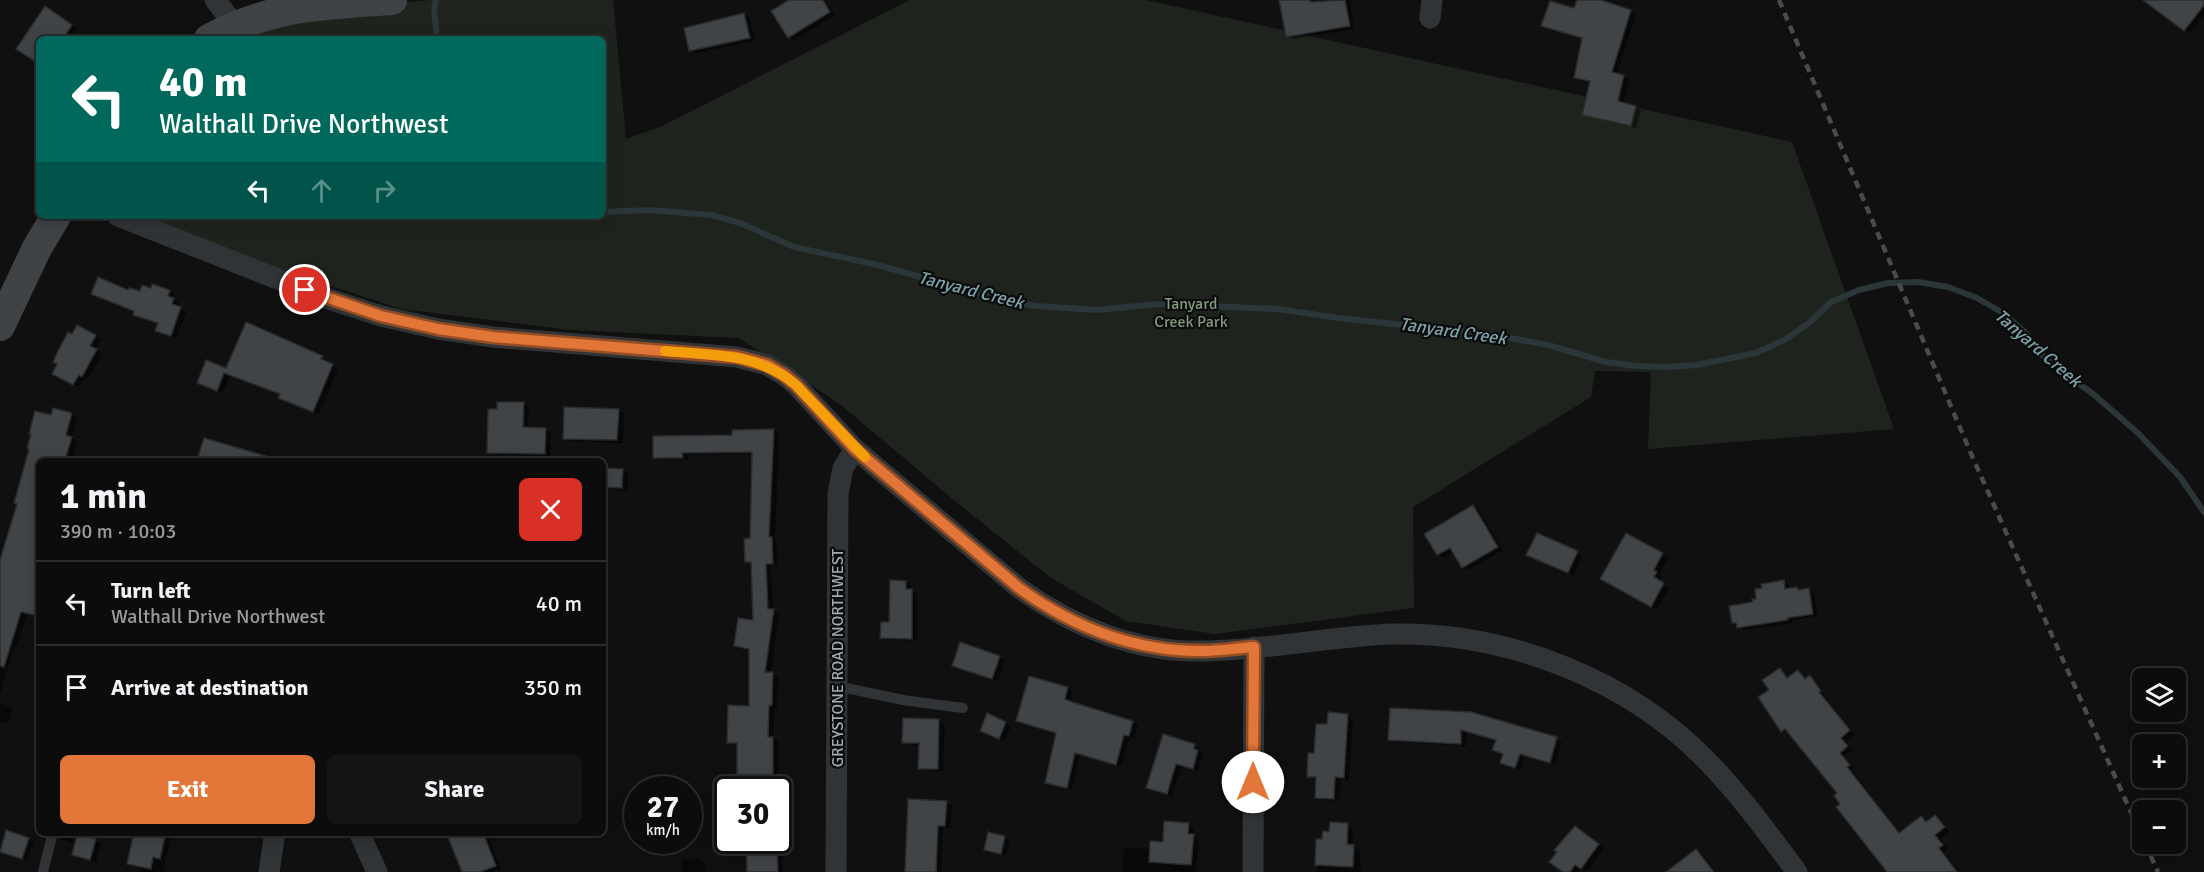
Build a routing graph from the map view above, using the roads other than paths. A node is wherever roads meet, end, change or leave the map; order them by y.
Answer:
1 (215, 0) edge
2 (392, 0) edge
3 (235, 25) junction
4 (215, 36) edge
5 (54, 219) edge
6 (126, 219) edge
7 (0, 326) edge
8 (855, 449) junction
9 (1254, 647) junction
10 (837, 686) junction
11 (963, 708) dead end
12 (52, 836) edge
13 (274, 836) edge
14 (361, 836) edge
15 (43, 872) edge
16 (269, 872) edge
17 (376, 872) edge
18 (836, 872) edge
19 (1253, 872) edge
20 (1797, 872) edge

1 - 3 street
2 - 3 street
3 - 4 street
5 - 7 street
6 - 8 street
8 - 9 street
8 - 10 street, GREYSTONE ROAD NORTHWEST
9 - 19 street
9 - 20 street
10 - 11 lane
10 - 18 street, GREYSTONE ROAD NORTHWEST
12 - 15 lane
13 - 16 street
14 - 17 street

